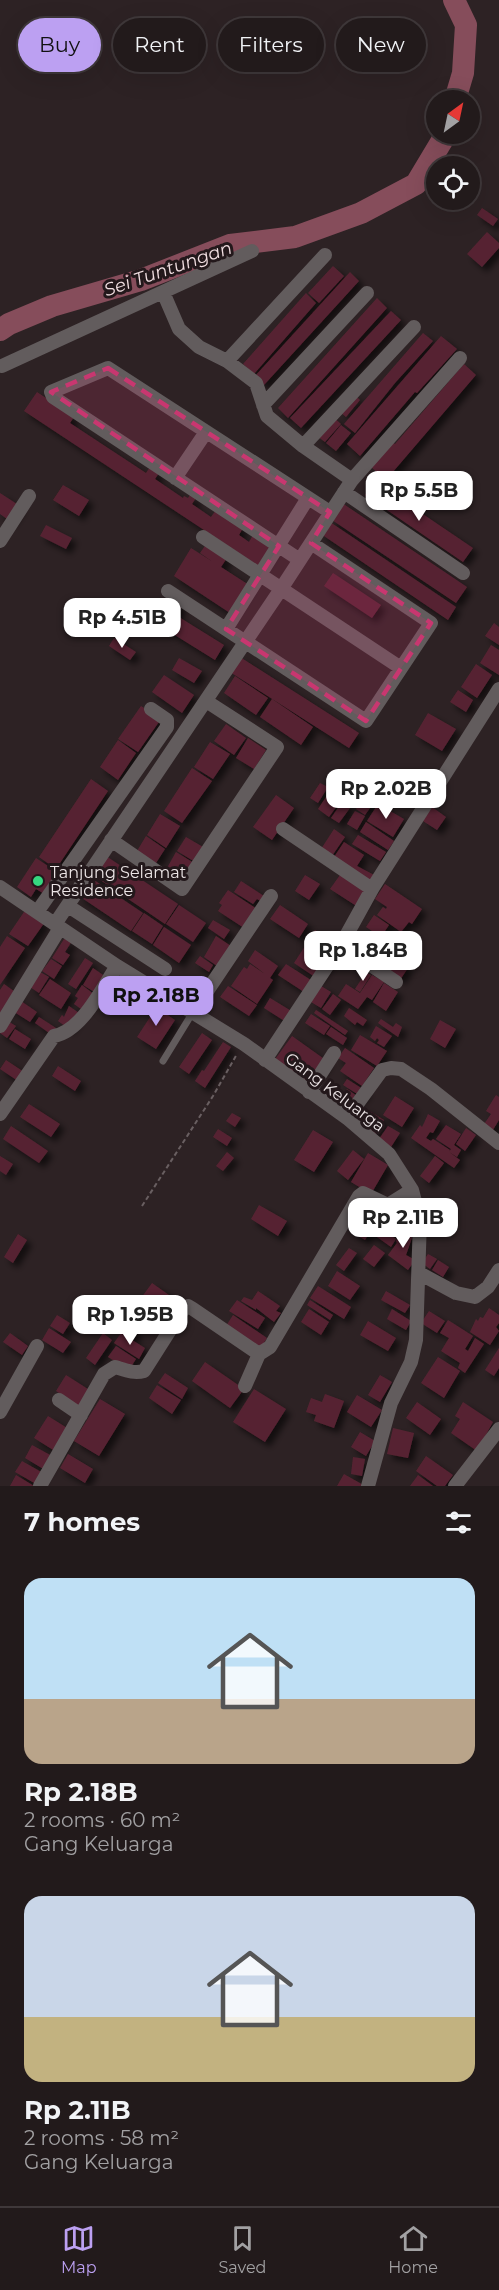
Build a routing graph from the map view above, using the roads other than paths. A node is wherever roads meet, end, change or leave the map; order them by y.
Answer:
1 (252, 251) dead end
2 (325, 255) dead end
3 (163, 292) junction
4 (367, 293) dead end
5 (414, 327) dead end
6 (460, 358) dead end
7 (227, 362) junction
8 (2, 366) dead end
9 (263, 405) junction
10 (206, 432) junction
11 (303, 446) junction
12 (175, 478) junction
13 (352, 480) junction
14 (344, 492) junction
15 (29, 496) dead end
16 (308, 498) junction
17 (330, 513) junction
18 (203, 537) dead end
19 (0, 541) edge
20 (311, 543) junction
21 (279, 546) junction
22 (300, 560) junction
23 (463, 573) dead end
24 (260, 575) junction
25 (281, 589) junction
26 (168, 591) dead end
27 (226, 629) junction
28 (246, 642) junction
29 (400, 669) junction
30 (499, 689) edge
31 (206, 701) junction
32 (151, 709) dead end
33 (283, 829) dead end
34 (111, 840) junction
35 (0, 886) edge
36 (372, 889) junction
37 (271, 896) dead end
38 (68, 906) junction
39 (37, 912) junction
40 (57, 926) junction
41 (341, 945) junction
42 (117, 966) junction
43 (165, 969) dead end
44 (396, 982) dead end
45 (193, 1012) junction
46 (0, 1026) edge
47 (334, 1053) dead end
48 (265, 1060) junction
49 (163, 1061) dead end
50 (309, 1092) junction
51 (0, 1114) edge
52 (347, 1118) junction
53 (499, 1143) edge
54 (413, 1194) junction
55 (499, 1270) edge
56 (419, 1273) junction
57 (493, 1291) edge
58 (38, 1346) dead end
59 (259, 1353) junction
60 (245, 1386) dead end
61 (59, 1400) dead end
62 (0, 1412) edge
63 (81, 1415) junction
64 (499, 1429) edge
65 (40, 1486) edge
66 (368, 1486) edge
67 (455, 1486) edge

1 - 3 street
2 - 7 street
3 - 7 street
3 - 8 street
4 - 9 street
5 - 11 street
6 - 13 street
7 - 9 street
9 - 11 street
10 - 12 street
10 - 12 street
10 - 16 street
11 - 13 street
12 - 21 street
13 - 14 street
14 - 17 street
14 - 23 street
15 - 19 street
16 - 17 street
16 - 21 street
17 - 20 street
18 - 24 street
20 - 22 street
20 - 29 street
21 - 22 street
21 - 24 street
22 - 25 street
24 - 25 street
24 - 27 street
25 - 28 street
25 - 29 street
26 - 27 street
27 - 28 street
28 - 29 street
28 - 31 street
30 - 36 street
31 - 34 street
31 - 34 street
32 - 39 street
33 - 36 street
34 - 38 street
35 - 39 street, Gang Keluarga
36 - 41 street
37 - 45 street
38 - 40 street
38 - 43 street
39 - 40 street, Gang Keluarga
40 - 42 street, Gang Keluarga
40 - 46 street
41 - 44 street
41 - 48 street
42 - 45 street, Gang Keluarga
42 - 51 street
45 - 48 street, Gang Keluarga
45 - 49 lane
47 - 50 street
48 - 50 street, Gang Keluarga
50 - 52 street, Gang Keluarga
52 - 53 street
52 - 54 street, Gang Keluarga
54 - 56 street, Gang Keluarga
54 - 59 street
55 - 57 street
56 - 57 street
56 - 66 street, Gang Keluarga
58 - 62 street
59 - 60 street
59 - 63 street
61 - 63 street
63 - 65 street
64 - 67 street

